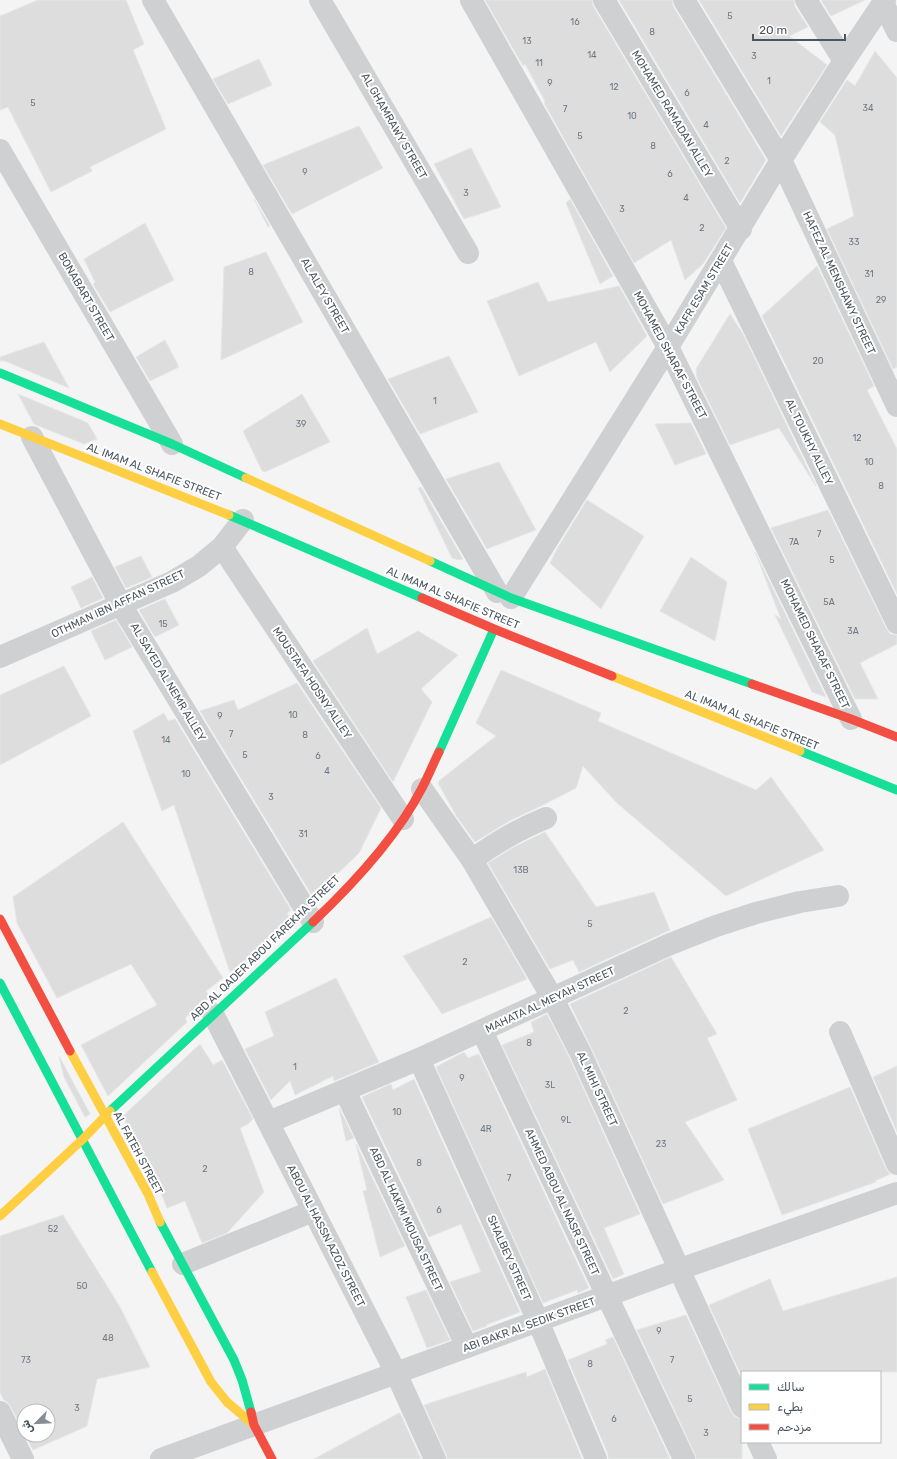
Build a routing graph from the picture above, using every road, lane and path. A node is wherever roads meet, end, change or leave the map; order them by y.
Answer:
1 (153, 0) edge
2 (320, 0) edge
3 (471, 0) edge
4 (604, 0) edge
5 (684, 0) edge
6 (806, 0) edge
7 (884, 2) edge
8 (897, 31) edge
9 (844, 61) junction
10 (0, 150) edge
11 (781, 160) junction
12 (741, 229) junction
13 (468, 253) dead end
14 (721, 261) junction
15 (668, 347) junction
16 (0, 373) edge
17 (897, 406) edge
18 (0, 424) edge
19 (32, 437) junction
20 (172, 444) junction
21 (243, 520) junction
22 (222, 547) junction
23 (504, 595) junction
24 (121, 605) junction
25 (897, 623) edge
26 (494, 630) junction
27 (0, 657) edge
28 (851, 719) junction
29 (897, 738) edge
30 (422, 789) junction
31 (897, 790) edge
32 (546, 818) dead end
33 (403, 819) junction
34 (472, 860) junction
35 (838, 896) dead end
36 (0, 919) edge
37 (313, 922) junction
38 (0, 983) edge
39 (553, 999) junction
40 (213, 1014) junction
41 (482, 1031) junction
42 (840, 1032) dead end
43 (419, 1059) junction
44 (345, 1091) junction
45 (104, 1116) junction
46 (269, 1122) junction
47 (82, 1139) junction
48 (897, 1164) edge
49 (897, 1193) edge
50 (313, 1210) junction
51 (0, 1216) edge
52 (183, 1264) junction
53 (680, 1269) junction
54 (607, 1296) junction
55 (538, 1321) junction
56 (467, 1347) junction
57 (396, 1373) junction
58 (741, 1405) edge
59 (0, 1412) edge
60 (254, 1425) junction
61 (758, 1443) edge
62 (23, 1459) edge
63 (161, 1459) edge
64 (272, 1459) edge
65 (435, 1459) edge
66 (596, 1459) edge
67 (684, 1459) edge
68 (766, 1459) edge

1 - 23 street, AL ALFY STREET
2 - 13 street, AL GHAMRAWY STREET
3 - 15 street, MOHAMED SHARAF STREET
4 - 12 street, MOHAMED RAMADAN ALLEY
5 - 11 street, HAFEZ AL MENSHAWY STREET
6 - 9 street
7 - 8 street
7 - 9 street, KAFR ESAM STREET
9 - 11 street, KAFR ESAM STREET
10 - 20 street, BONABART STREET
11 - 12 street, KAFR ESAM STREET
11 - 17 street, HAFEZ AL MENSHAWY STREET
12 - 14 street, KAFR ESAM STREET
14 - 15 street, KAFR ESAM STREET
14 - 25 street, AL TOUKHY ALLEY
15 - 23 street, KAFR ESAM STREET
15 - 28 street, MOHAMED SHARAF STREET
16 - 20 main road, AL IMAM AL SHAFIE STREET
18 - 19 main road, AL IMAM AL SHAFIE STREET
19 - 21 main road, AL IMAM AL SHAFIE STREET
19 - 24 street, AL SAYED AL NEMR ALLEY
20 - 23 main road, AL IMAM AL SHAFIE STREET
21 - 22 street, OTHMAN IBN AFFAN STREET
21 - 26 main road, AL IMAM AL SHAFIE STREET
22 - 24 street, OTHMAN IBN AFFAN STREET
22 - 33 street, MOUSTAFA HOSNY ALLEY
23 - 28 main road, AL IMAM AL SHAFIE STREET
24 - 27 street, OTHMAN IBN AFFAN STREET
24 - 37 street, AL SAYED AL NEMR ALLEY
26 - 30 main road, ABD AL QADER ABOU FAREKHA STREET
26 - 31 main road, AL IMAM AL SHAFIE STREET
28 - 29 main road, AL IMAM AL SHAFIE STREET
30 - 33 main road, ABD AL QADER ABOU FAREKHA STREET
30 - 34 street, AL MIHI STREET
32 - 34 street
33 - 37 main road, ABD AL QADER ABOU FAREKHA STREET
34 - 39 street, AL MIHI STREET
35 - 39 street, MAHATA AL MEYAH STREET
36 - 45 main road, AL FATEH STREET
37 - 40 main road, ABD AL QADER ABOU FAREKHA STREET
38 - 47 main road, AL FATEH STREET
39 - 41 street, MAHATA AL MEYAH STREET
39 - 53 street, AL MIHI STREET
40 - 45 main road, ABD AL QADER ABOU FAREKHA STREET
40 - 46 street, ABOU AL HASSN AZOZ STREET
41 - 43 street, MAHATA AL MEYAH STREET
41 - 54 street, AHMED ABOU AL NASR STREET
42 - 48 street
43 - 44 street, MAHATA AL MEYAH STREET
43 - 55 street, SHALBEY STREET
44 - 46 street, MAHATA AL MEYAH STREET
44 - 56 street, ABD AL HAKIM MOUSA STREET
45 - 47 main road, ABD AL QADER ABOU FAREKHA STREET
45 - 52 main road, AL FATEH STREET
46 - 50 street, ABOU AL HASSN AZOZ STREET
47 - 51 main road, ABD AL QADER ABOU FAREKHA STREET
47 - 60 main road, AL FATEH STREET
49 - 53 street, ABI BAKR AL SEDIK STREET
50 - 52 street
50 - 57 street, ABOU AL HASSN AZOZ STREET
52 - 60 main road, AL FATEH STREET
53 - 54 street, ABI BAKR AL SEDIK STREET
53 - 58 street, AL MIHI STREET
54 - 55 street, ABI BAKR AL SEDIK STREET
54 - 67 street, AHMED ABOU AL NASR STREET
55 - 56 street, ABI BAKR AL SEDIK STREET
55 - 66 street, SHALBEY STREET
56 - 57 street, ABI BAKR AL SEDIK STREET
57 - 60 street, ABI BAKR AL SEDIK STREET
57 - 65 street, ABOU AL HASSN AZOZ STREET
59 - 62 street
60 - 63 street, ABI BAKR AL SEDIK STREET
60 - 64 main road, AL FATEH STREET
61 - 68 street

